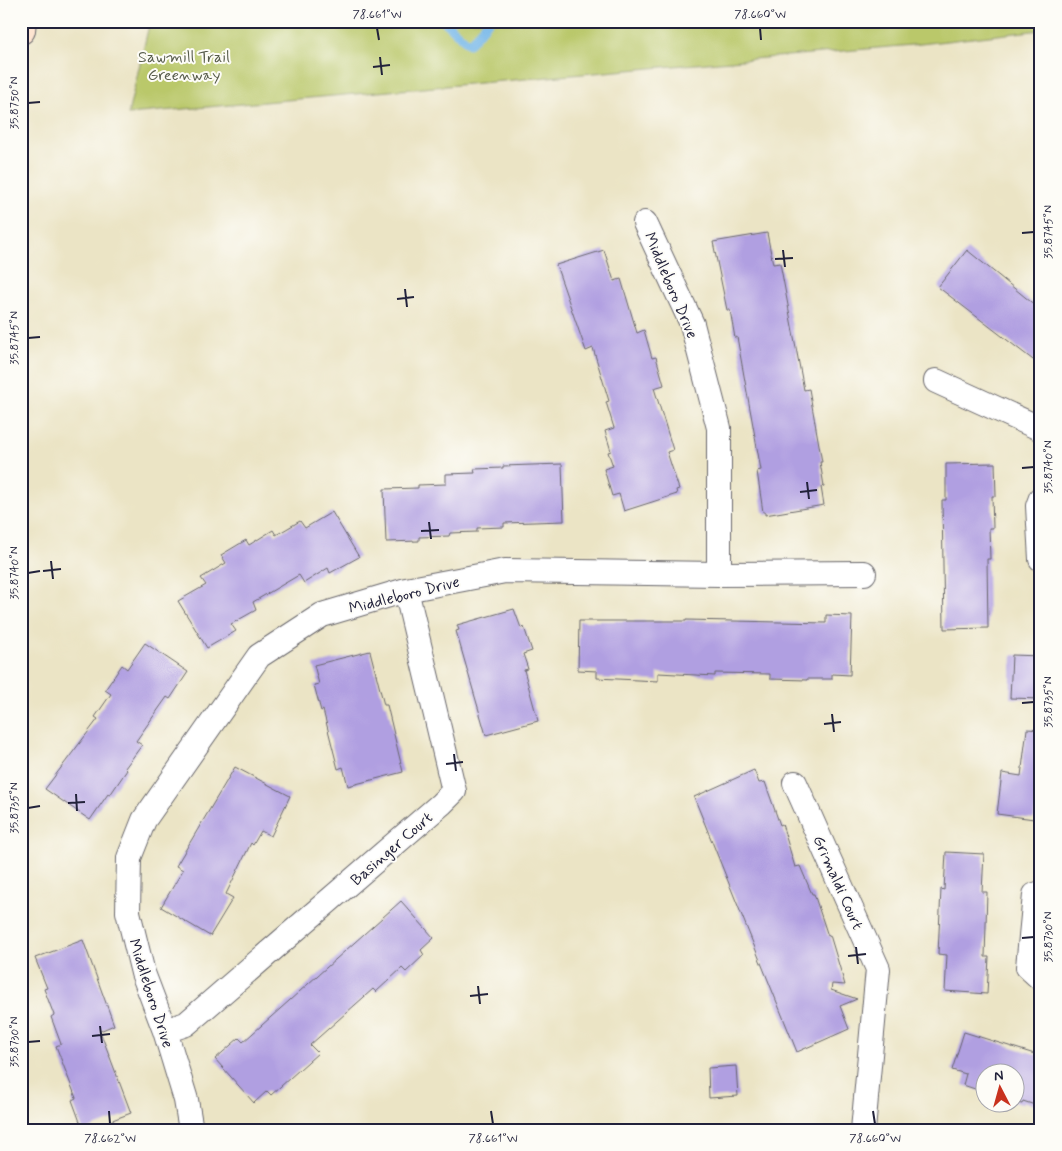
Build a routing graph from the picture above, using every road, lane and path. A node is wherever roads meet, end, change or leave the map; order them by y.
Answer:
1 (22, 21) edge
2 (21, 30) edge
3 (645, 223) dead end
4 (936, 381) dead end
5 (1041, 429) edge
6 (1041, 498) edge
7 (1041, 558) edge
8 (864, 573) dead end
9 (719, 574) junction
10 (406, 590) junction
11 (795, 783) dead end
12 (1041, 893) edge
13 (1041, 979) edge
14 (165, 1031) junction
15 (191, 1130) edge
16 (863, 1130) edge

1 - 2 main road
3 - 9 street, Middleboro Drive
4 - 5 street
6 - 7 street
8 - 9 street
9 - 10 street, Middleboro Drive
10 - 14 street, Middleboro Drive
10 - 14 street, Basinger Court
11 - 16 street, Grimaldi Court
12 - 13 street
14 - 15 street, Middleboro Drive

